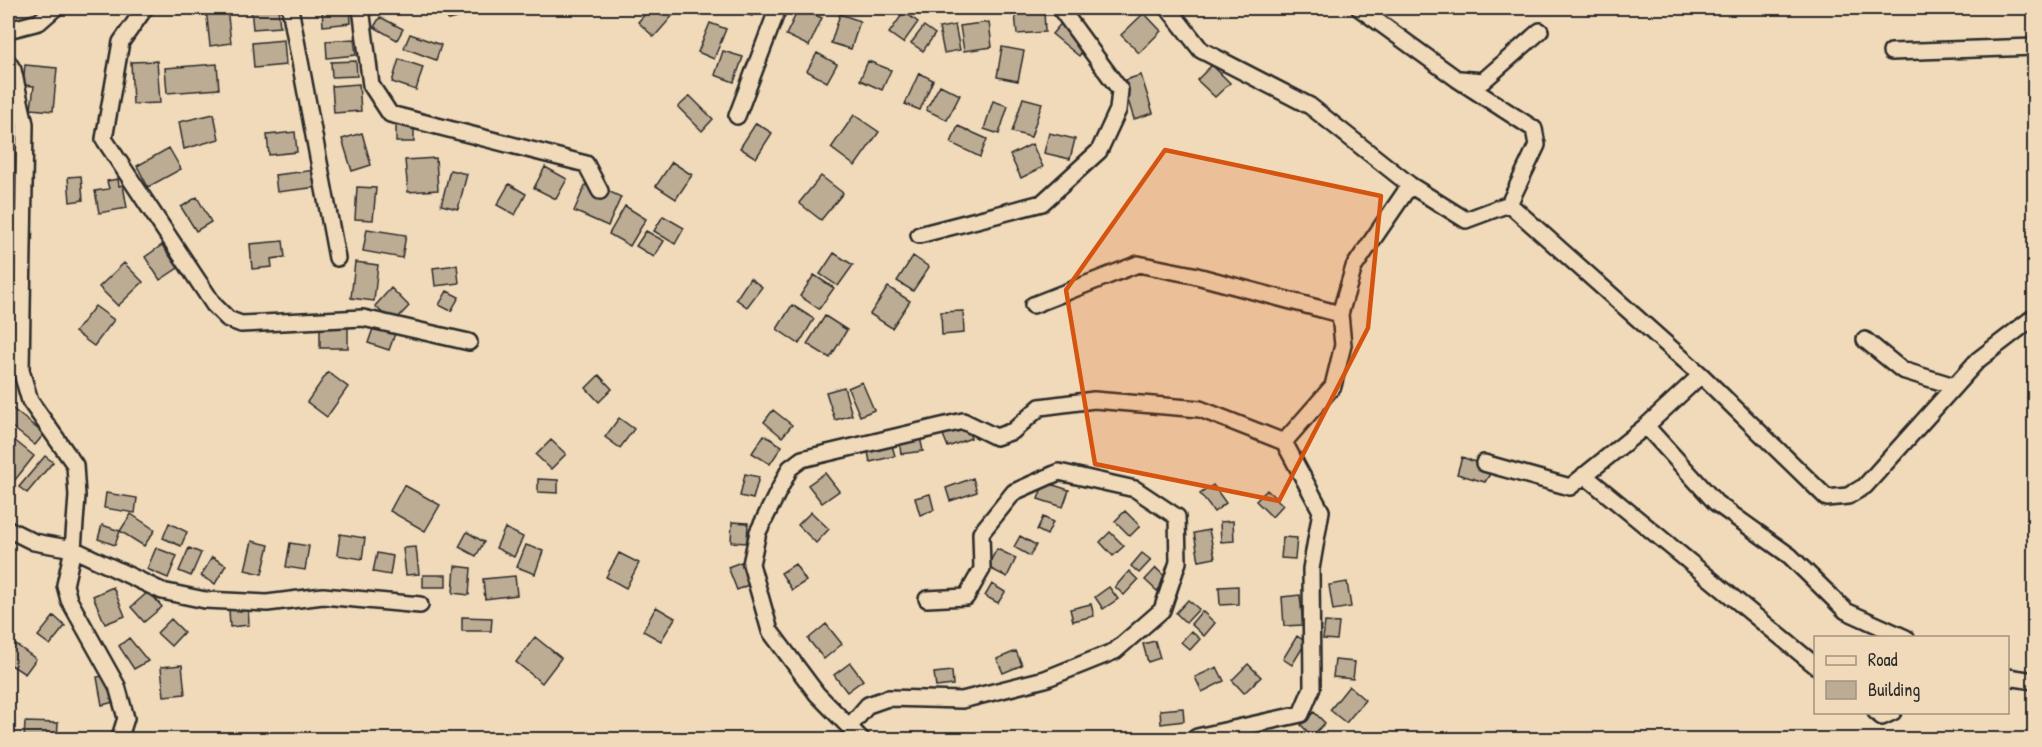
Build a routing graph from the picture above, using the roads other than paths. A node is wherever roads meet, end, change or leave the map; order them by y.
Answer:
1 (56, 8) edge
2 (145, 8) edge
3 (290, 8) edge
4 (362, 8) edge
5 (778, 8) edge
6 (1060, 8) edge
7 (1168, 8) edge
8 (1359, 8) edge
9 (8, 30) edge
10 (1540, 31) dead end
11 (2034, 47) edge
12 (1891, 52) dead end
13 (8, 62) edge
14 (1457, 79) junction
15 (737, 116) dead end
16 (1410, 185) junction
17 (600, 191) dead end
18 (1509, 204) junction
19 (919, 235) dead end
20 (337, 258) dead end
21 (1033, 305) dead end
22 (1340, 314) junction
23 (2034, 317) edge
24 (1865, 340) dead end
25 (469, 342) dead end
26 (1701, 375) junction
27 (1954, 386) junction
28 (1646, 426) junction
29 (1284, 442) junction
30 (1484, 462) dead end
31 (1584, 476) junction
32 (8, 529) edge
33 (73, 549) junction
34 (927, 599) dead end
35 (420, 605) dead end
36 (1901, 636) edge
37 (1814, 665) edge
38 (2009, 677) edge
39 (2034, 681) edge
40 (850, 726) junction
41 (119, 740) edge
42 (862, 740) edge
43 (1193, 740) edge

1 - 9 street
2 - 25 street
3 - 20 street
4 - 17 street
5 - 15 street
6 - 19 street
7 - 16 street
8 - 14 street
10 - 14 street
11 - 12 street
13 - 33 street
14 - 18 street
16 - 18 street
16 - 22 street
18 - 26 street
21 - 22 street
22 - 29 street
23 - 27 street
24 - 27 street
26 - 27 street
26 - 28 street
28 - 31 street
28 - 36 street
29 - 40 street
29 - 43 street
30 - 31 street
31 - 37 street
32 - 33 street
33 - 35 street
33 - 41 street
34 - 40 street
38 - 39 street
40 - 42 street

